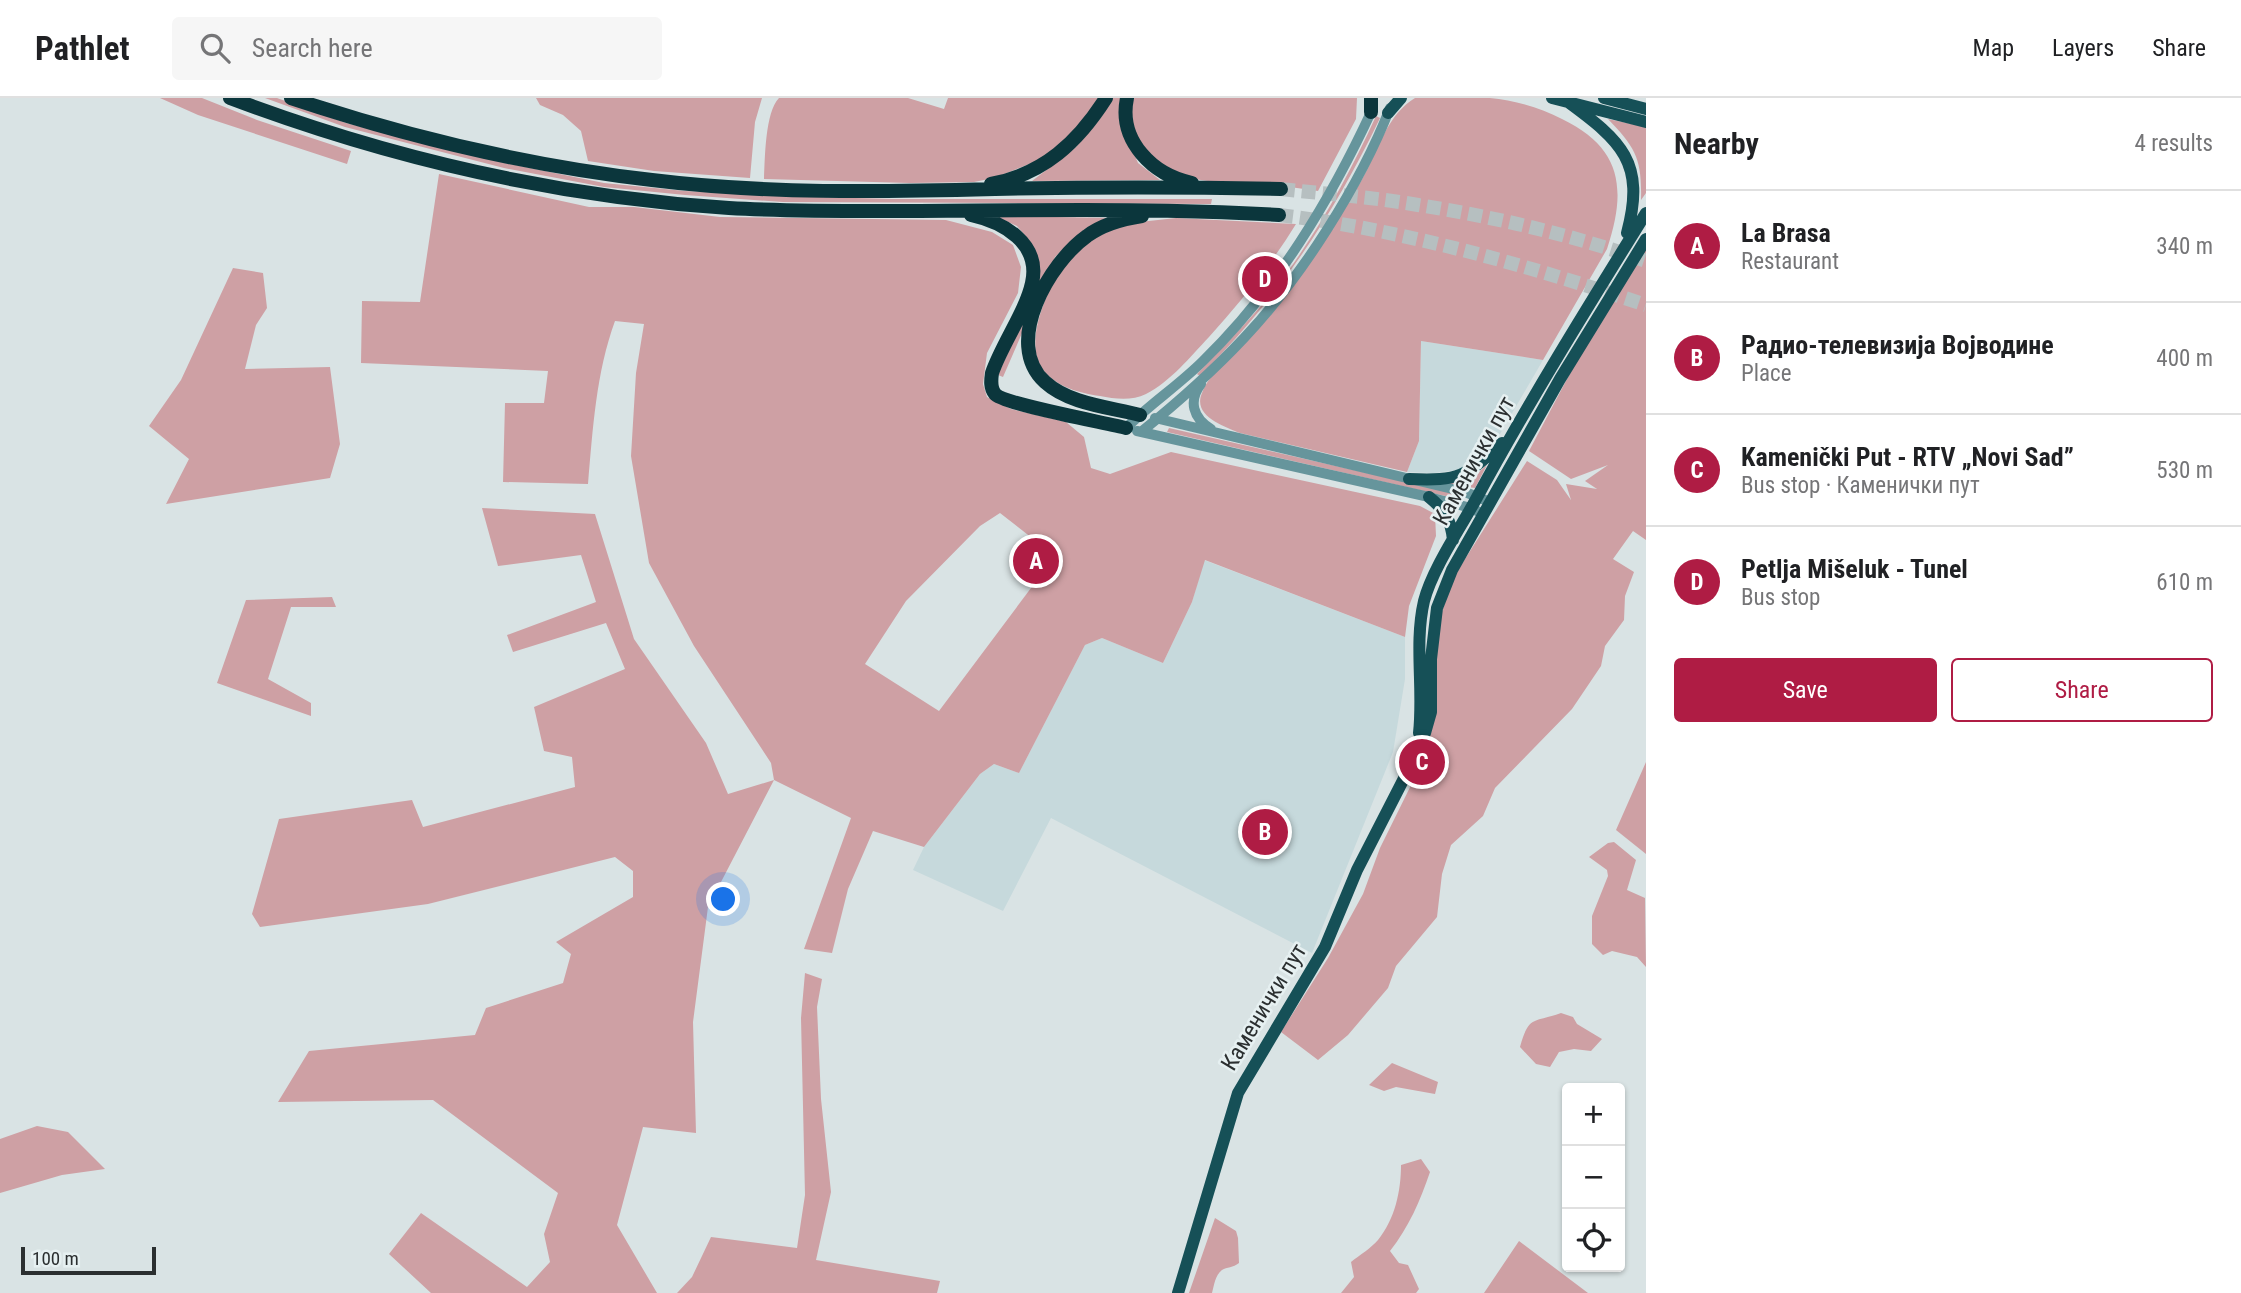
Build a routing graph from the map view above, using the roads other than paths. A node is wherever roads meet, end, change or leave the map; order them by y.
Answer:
1 (229, 98) edge
2 (291, 98) edge
3 (1106, 98) edge
4 (1127, 98) edge
5 (1378, 98) edge
6 (1394, 98) edge
7 (1401, 98) edge
8 (1552, 98) edge
9 (1604, 98) edge
10 (1568, 102) junction
11 (1371, 105) edge
12 (1646, 108) edge
13 (1388, 113) junction
14 (1646, 122) edge
15 (1221, 188) junction
16 (1281, 189) tunnel mouth
17 (954, 191) junction
18 (931, 211) junction
19 (1174, 211) junction
20 (1646, 213) edge
21 (1279, 215) tunnel mouth
22 (1646, 239) edge
23 (1620, 254) junction
24 (1211, 370) junction
25 (1140, 415) junction
26 (1157, 418) junction
27 (1134, 430) junction
28 (1221, 435) junction
29 (1510, 436) junction
30 (1409, 479) junction
31 (1478, 495) junction
32 (1429, 497) junction
33 (1490, 502) junction
34 (1471, 508) junction
35 (1483, 514) junction
36 (1453, 540) junction
37 (1416, 755) junction
38 (1178, 1293) edge

1 - 18 highway
2 - 17 highway
3 - 17 highway
4 - 15 highway
5 - 11 street
6 - 13 street
7 - 13 main road
8 - 10 main road
9 - 12 main road
10 - 14 main road
10 - 23 main road
11 - 25 street
13 - 24 street
15 - 16 highway
15 - 17 highway
18 - 19 highway
18 - 27 highway
19 - 21 highway
19 - 25 highway
20 - 23 main road, Каменички пут
22 - 33 main road, Каменички пут
23 - 29 main road, Каменички пут
24 - 26 street
24 - 28 street
25 - 26 street
25 - 27 street
26 - 27 street
26 - 28 street
27 - 32 street
28 - 30 street
29 - 30 main road
29 - 31 main road, Каменички пут
30 - 31 street
31 - 33 street
31 - 34 main road, Каменички пут
32 - 34 street
32 - 36 main road
33 - 35 main road, Каменички пут
34 - 35 street
34 - 36 main road, Каменички пут
35 - 37 main road, Каменички пут
36 - 37 main road, Каменички пут
37 - 38 main road, Каменички пут

